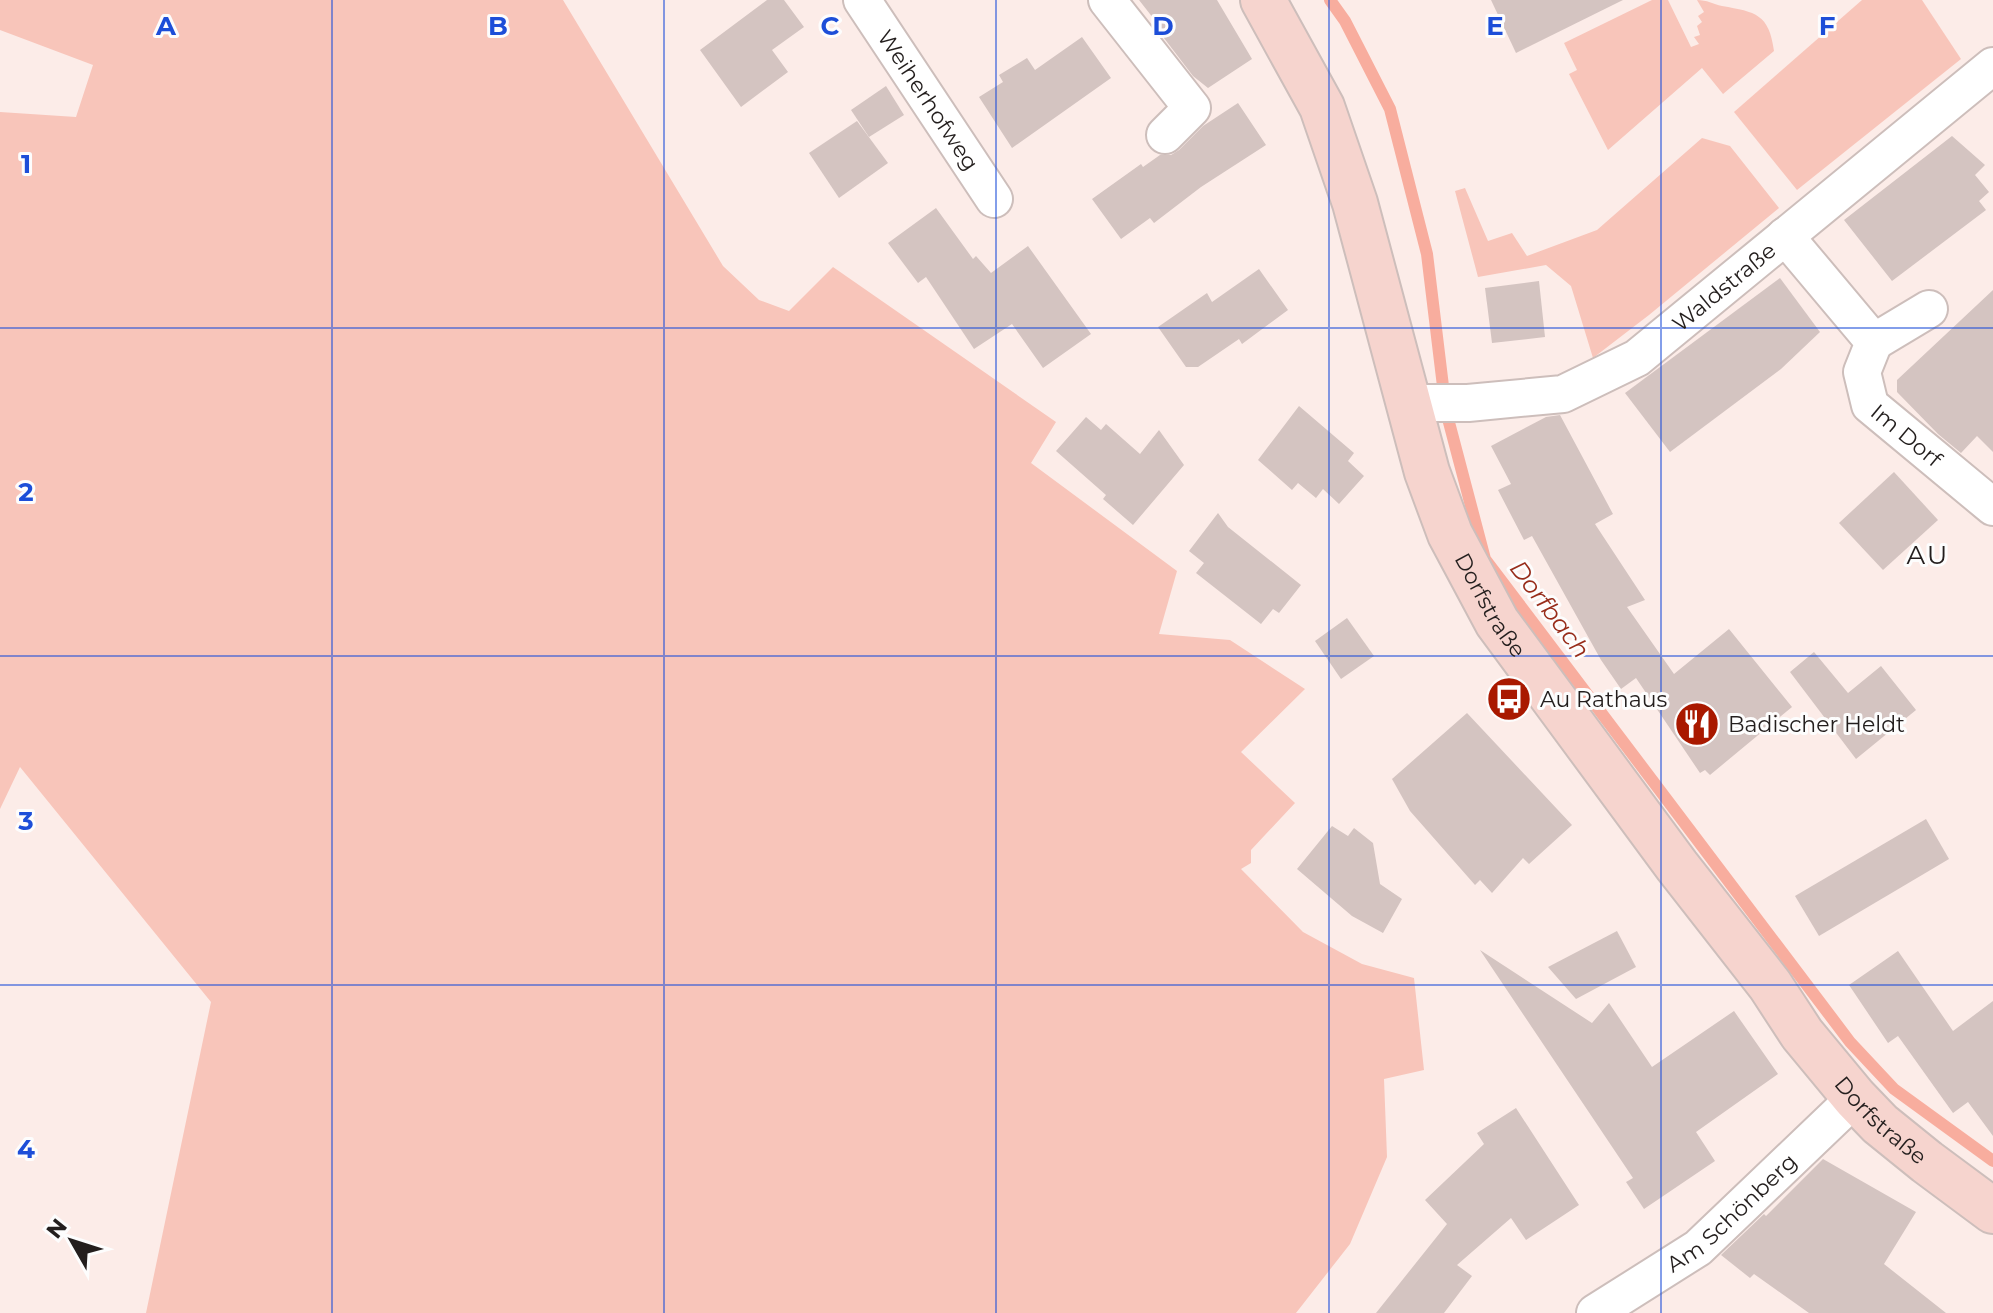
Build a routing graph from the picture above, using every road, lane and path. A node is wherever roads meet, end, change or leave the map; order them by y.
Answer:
1 (862, 0) edge
2 (1107, 0) edge
3 (1263, 0) edge
4 (1993, 66) edge
5 (1165, 135) dead end
6 (994, 199) dead end
7 (1785, 236) junction
8 (1929, 309) dead end
9 (1874, 342) junction
10 (1417, 403) junction
11 (1993, 507) edge
12 (1855, 1098) junction
13 (1993, 1211) edge
14 (1595, 1313) edge

1 - 6 street, Weiherhofweg
2 - 5 street
3 - 10 main road, Dorfstraße
4 - 7 street, Waldstraße
7 - 9 street
7 - 10 street, Waldstraße
8 - 9 street
9 - 11 street, Im Dorf
10 - 12 main road, Dorfstraße
12 - 13 main road, Dorfstraße
12 - 14 street, Am Schönberg

